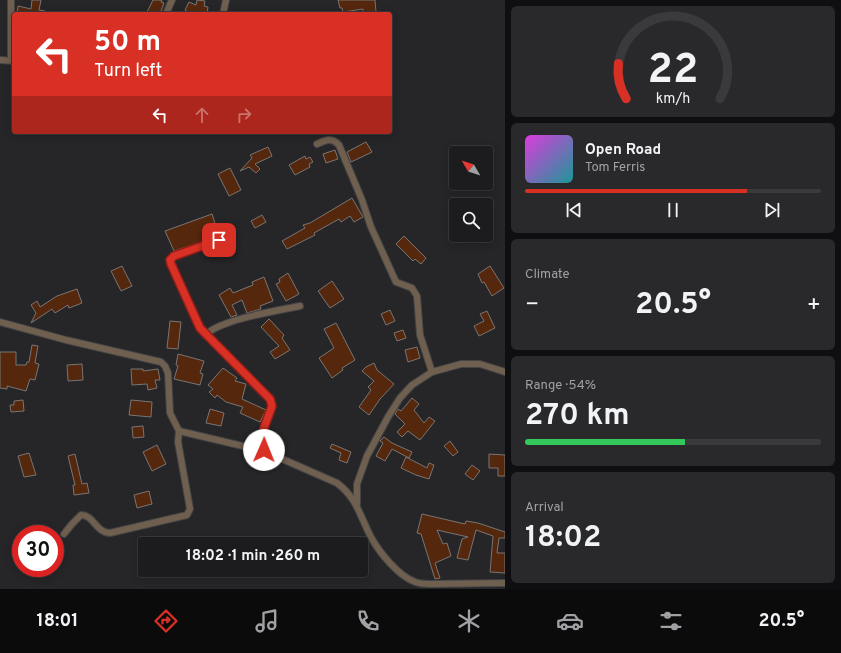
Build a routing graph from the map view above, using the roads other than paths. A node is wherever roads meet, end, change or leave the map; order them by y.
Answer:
1 (11, 0) edge
2 (172, 0) edge
3 (226, 0) edge
4 (167, 12) edge
5 (223, 12) edge
6 (12, 30) edge
7 (0, 60) edge
8 (12, 61) edge
9 (317, 144) dead end
10 (219, 240) dead end
11 (300, 306) dead end
12 (0, 322) edge
13 (205, 335) junction
14 (432, 372) junction
15 (505, 372) edge
16 (179, 431) junction
17 (264, 450) junction
18 (357, 504) junction
19 (64, 534) dead end
20 (505, 583) edge
21 (420, 586) edge

1 - 6 street
2 - 4 street
3 - 5 street
7 - 8 street
9 - 14 street
10 - 13 street
11 - 13 street
12 - 16 street
13 - 17 street
14 - 15 street
14 - 18 street
16 - 17 street
16 - 19 street
17 - 18 street
18 - 21 street
20 - 21 street

